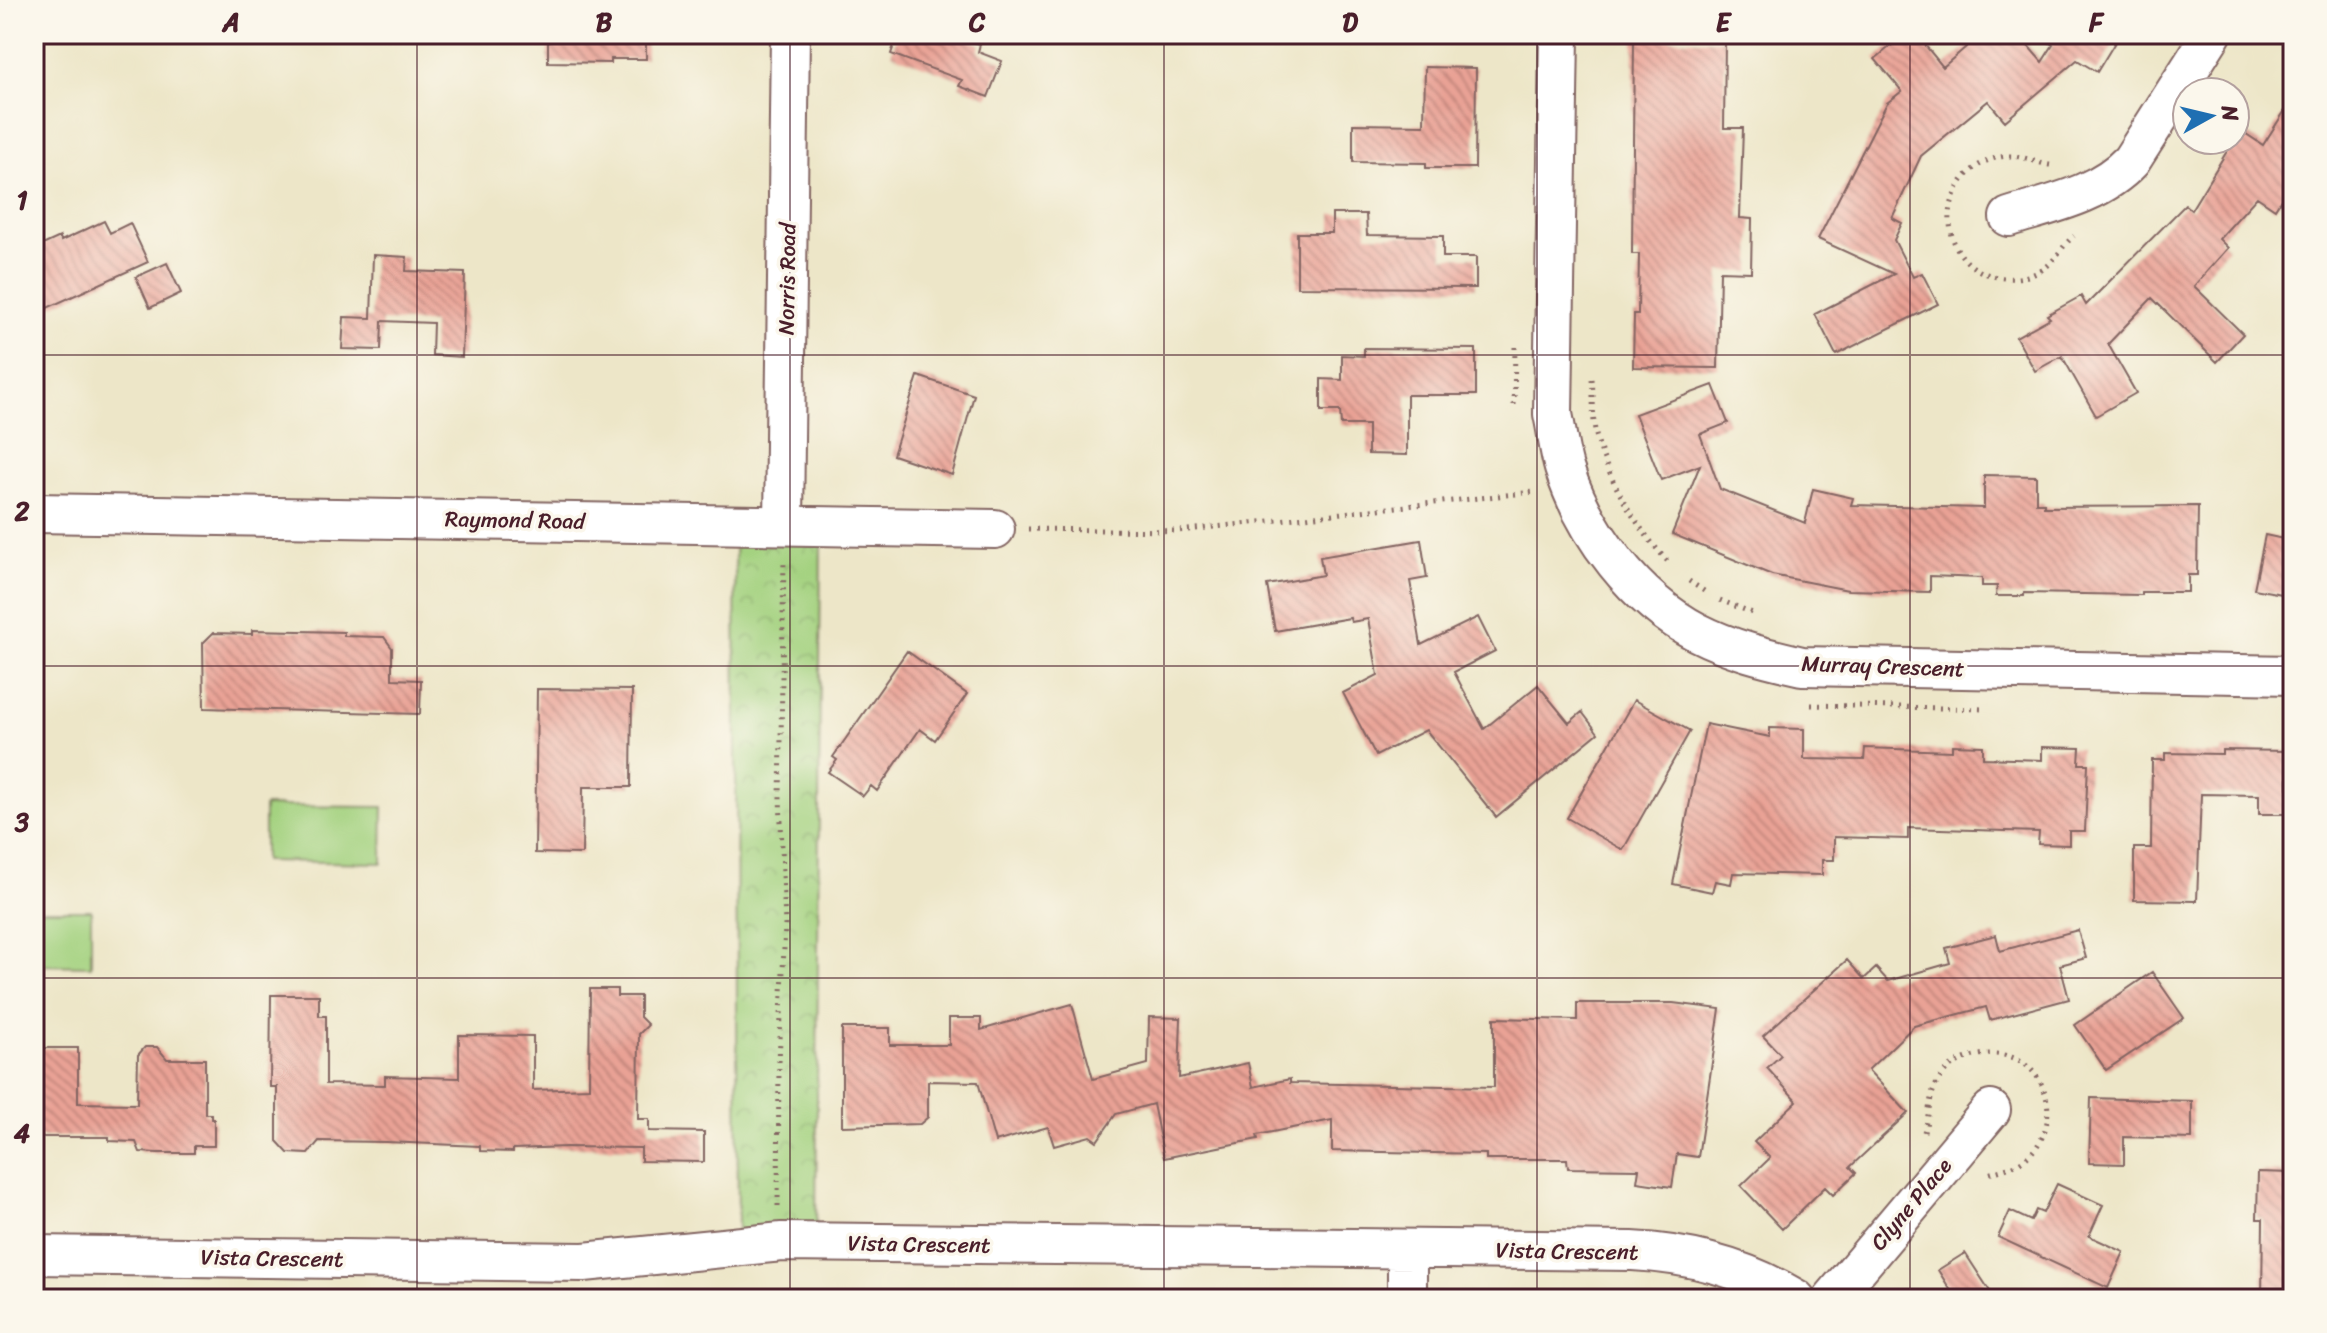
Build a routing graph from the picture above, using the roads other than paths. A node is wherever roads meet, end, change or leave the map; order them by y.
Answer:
1 (790, 34) edge
2 (1559, 34) edge
3 (2212, 34) edge
4 (2009, 217) dead end
5 (34, 513) edge
6 (784, 523) junction
7 (995, 529) road end
8 (2293, 675) edge
9 (1991, 1110) dead end
10 (1407, 1249) junction
11 (34, 1255) edge
12 (1407, 1299) edge
13 (1796, 1299) edge
14 (1832, 1299) edge

1 - 6 street, Norris Road
2 - 8 street, Murray Crescent
3 - 4 street
5 - 6 street, Raymond Road
6 - 7 street, Raymond Road
9 - 14 street, Clyne Place
10 - 11 street, Vista Crescent
10 - 12 street
10 - 13 street, Vista Crescent

